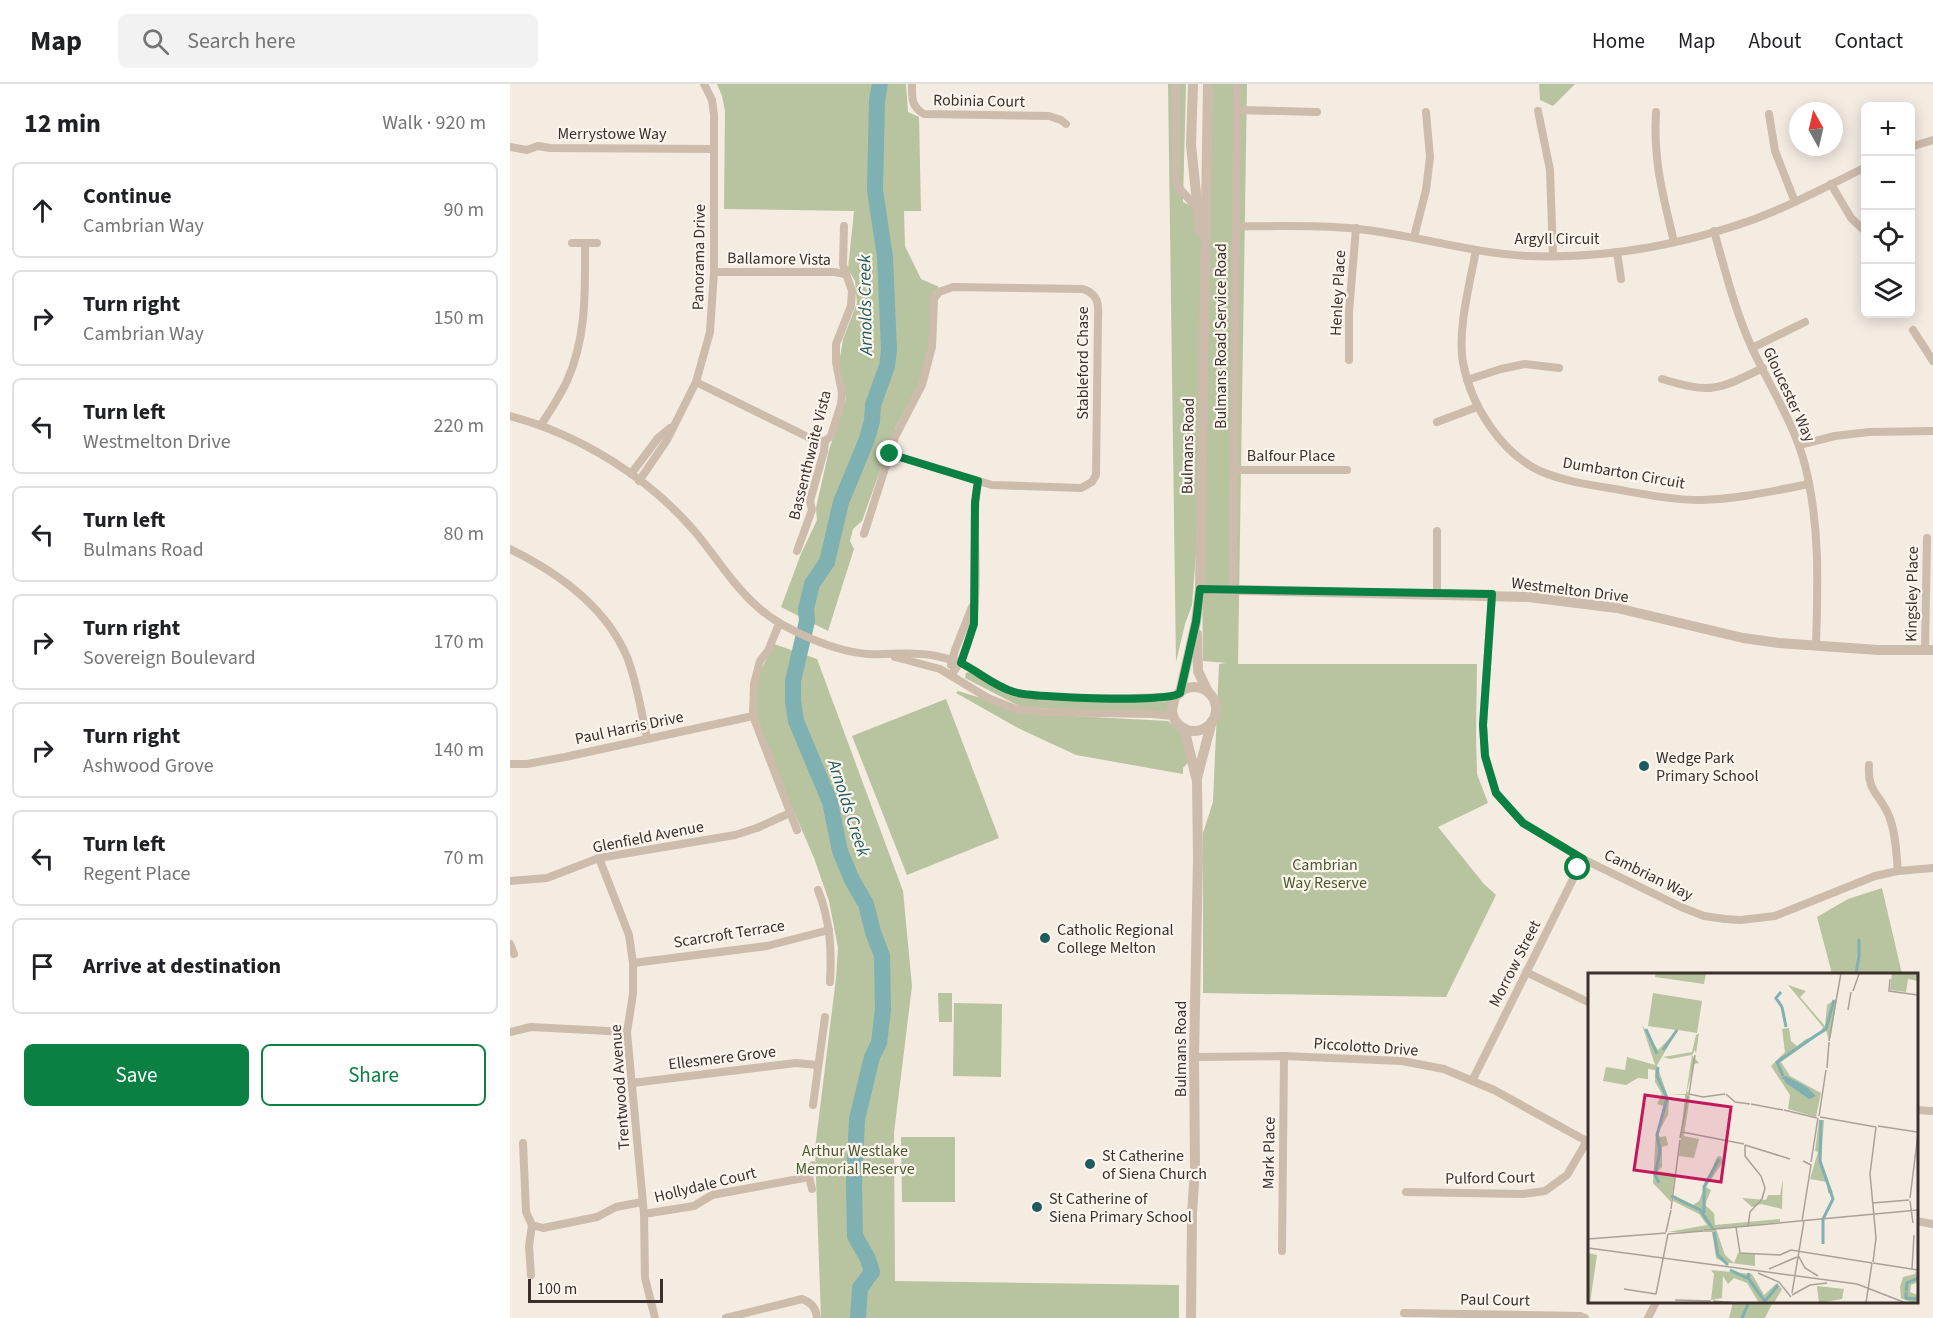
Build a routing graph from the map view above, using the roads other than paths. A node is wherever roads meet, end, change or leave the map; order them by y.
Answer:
1 (704, 84) edge
2 (912, 84) edge
3 (1176, 84) edge
4 (1193, 84) edge
5 (1208, 84) edge
6 (1237, 84) edge
7 (1237, 110) junction
8 (1538, 111) dead end
9 (1317, 112) dead end
10 (1426, 112) dead end
11 (1656, 112) dead end
12 (1768, 114) dead end
13 (1066, 124) dead end
14 (1933, 140) edge
15 (1915, 146) edge
16 (510, 147) edge
17 (714, 149) junction
18 (1861, 169) edge
19 (1831, 184) junction
20 (1795, 202) junction
21 (1199, 210) junction
22 (844, 226) dead end
23 (1236, 226) junction
24 (1861, 227) edge
25 (1356, 228) junction
26 (1714, 231) junction
27 (1414, 237) junction
28 (1674, 242) junction
29 (572, 243) dead end
30 (585, 243) junction
31 (597, 243) dead end
32 (1476, 250) junction
33 (1617, 252) junction
34 (1553, 256) junction
35 (1204, 270) junction
36 (714, 272) junction
37 (845, 274) junction
38 (1621, 279) dead end
39 (1805, 322) dead end
40 (1913, 330) dead end
41 (1752, 348) junction
42 (1349, 360) dead end
43 (1933, 361) edge
44 (1558, 368) dead end
45 (1763, 368) junction
46 (1662, 379) dead end
47 (1467, 380) junction
48 (696, 382) junction
49 (1478, 407) junction
50 (510, 416) edge
51 (1437, 422) dead end
52 (542, 425) junction
53 (673, 426) junction
54 (1933, 431) edge
55 (825, 441) junction
56 (1799, 445) junction
57 (890, 454) junction
58 (1234, 470) junction
59 (1347, 470) dead end
60 (631, 474) junction
61 (639, 481) junction
62 (978, 481) junction
63 (1809, 484) junction
64 (1437, 531) dead end
65 (864, 534) dead end
66 (1927, 538) dead end
67 (510, 549) edge
68 (797, 551) dead end
69 (1200, 589) junction
70 (1233, 589) junction
71 (1437, 593) junction
72 (1492, 594) junction
73 (1196, 622) junction
74 (779, 624) junction
75 (1816, 646) junction
76 (1929, 650) edge
77 (885, 654) junction
78 (956, 662) junction
79 (951, 675) junction
80 (1208, 692) junction
81 (1178, 694) junction
82 (1044, 697) junction
83 (1106, 698) junction
84 (1043, 712) junction
85 (1105, 713) junction
86 (753, 716) junction
87 (1173, 716) junction
88 (1212, 721) junction
89 (1184, 728) junction
90 (647, 738) junction
91 (510, 759) edge
92 (510, 764) edge
93 (1869, 765) dead end
94 (1197, 781) junction
95 (790, 813) junction
96 (797, 830) dead end
97 (599, 858) junction
98 (1583, 859) junction
99 (1933, 868) edge
100 (1898, 871) junction
101 (510, 881) edge
102 (818, 890) dead end
103 (830, 930) junction
104 (510, 944) edge
105 (513, 954) dead end
106 (633, 963) junction
107 (1526, 972) junction
108 (830, 981) dead end
109 (1588, 1002) edge
110 (825, 1017) dead end
111 (510, 1032) edge
112 (627, 1032) junction
113 (1284, 1056) junction
114 (1194, 1057) junction
115 (817, 1065) junction
116 (1472, 1081) junction
117 (632, 1083) junction
118 (813, 1105) dead end
119 (1918, 1110) edge
120 (1933, 1112) edge
121 (1588, 1142) edge
122 (523, 1143) dead end
123 (813, 1165) dead end
124 (809, 1177) junction
125 (812, 1189) dead end
126 (1406, 1192) dead end
127 (642, 1202) junction
128 (644, 1214) junction
129 (1918, 1221) edge
130 (1933, 1224) edge
131 (532, 1225) junction
132 (1282, 1251) dead end
133 (531, 1275) dead end
134 (1656, 1303) edge
135 (1404, 1313) dead end
136 (655, 1318) edge
137 (726, 1318) edge
138 (817, 1318) edge
139 (1191, 1318) edge
140 (1585, 1318) edge
141 (1648, 1318) edge

1 - 17 street, Panorama Drive
2 - 13 street, Robinia Court
3 - 21 street
4 - 21 street, Bulmans Road
5 - 35 street, Bulmans Road
6 - 7 street, Bulmans Road Service Road
7 - 9 street
7 - 23 street, Bulmans Road Service Road
8 - 34 street
10 - 27 street
11 - 28 street
12 - 20 street
14 - 15 street
16 - 17 street, Merrystowe Way
17 - 36 street, Panorama Drive
18 - 19 street, Argyll Circuit
19 - 20 street, Argyll Circuit
19 - 24 street
20 - 26 street, Argyll Circuit
21 - 35 street, Bulmans Road
22 - 37 street, Bassenthwaite Vista
23 - 25 street, Argyll Circuit
23 - 58 street, Bulmans Road Service Road
25 - 27 street, Argyll Circuit
25 - 42 street, Henley Place
26 - 28 street, Argyll Circuit
26 - 41 street, Gloucester Way
27 - 32 street, Argyll Circuit
28 - 33 street, Argyll Circuit
29 - 30 street
30 - 31 street
30 - 52 street
32 - 34 street, Argyll Circuit
32 - 47 street, Dumbarton Circuit
33 - 34 street, Argyll Circuit
33 - 38 street
35 - 69 street, Bulmans Road
36 - 37 street, Ballamore Vista
36 - 48 street, Panorama Drive
37 - 55 street, Bassenthwaite Vista
39 - 41 street
40 - 43 street
41 - 45 street, Gloucester Way
44 - 47 street
45 - 46 street
45 - 56 street, Gloucester Way
47 - 49 street, Dumbarton Circuit
48 - 53 street, Panorama Drive
48 - 55 street
49 - 51 street
49 - 63 street, Dumbarton Circuit
50 - 52 street
52 - 60 street
53 - 60 street, Panorama Drive
53 - 61 street, Panorama Drive
54 - 56 street
55 - 68 street, Bassenthwaite Vista
56 - 63 street, Gloucester Way
57 - 62 street
57 - 62 street, Stableford Chase
57 - 65 street
58 - 59 street, Balfour Place
58 - 70 street, Bulmans Road Service Road
60 - 61 street
61 - 74 street
62 - 78 street
63 - 75 street, Gloucester Way
64 - 71 street
66 - 76 street, Kingsley Place
67 - 90 street
69 - 70 street, Westmelton Drive
69 - 73 street, Bulmans Road
70 - 71 street, Westmelton Drive
71 - 72 street, Westmelton Drive
72 - 75 street, Westmelton Drive
72 - 98 street, Cambrian Way
73 - 80 street, Bulmans Road
73 - 81 street, Bulmans Road
74 - 77 street
74 - 86 street
75 - 76 street, Westmelton Drive
77 - 78 street
77 - 79 street
78 - 79 street
78 - 82 street
79 - 84 street
80 - 81 street
80 - 88 street
81 - 83 street
81 - 87 street
82 - 83 street
82 - 84 street
83 - 85 street
84 - 85 street
85 - 87 street
86 - 90 street, Paul Harris Drive
86 - 95 street
87 - 89 street
88 - 89 street
88 - 94 street, Bulmans Road
89 - 94 street, Bulmans Road
90 - 92 street, Paul Harris Drive
91 - 92 street
93 - 100 street
94 - 114 street, Bulmans Road
95 - 96 street
95 - 97 street, Glenfield Avenue
97 - 101 street, Glenfield Avenue
97 - 106 street, Trentwood Avenue
98 - 100 street, Cambrian Way
98 - 107 street, Morrow Street
99 - 100 street, Cambrian Way
102 - 103 street
103 - 106 street, Scarcroft Terrace
103 - 108 street
104 - 105 street
106 - 112 street, Trentwood Avenue
107 - 109 street
107 - 116 street, Morrow Street
110 - 115 street
111 - 112 street
112 - 117 street, Trentwood Avenue
113 - 114 street, Piccolotto Drive
113 - 116 street, Piccolotto Drive
113 - 132 street, Mark Place
114 - 139 street, Bulmans Road
115 - 117 street, Ellesmere Grove
115 - 118 street
116 - 121 street, Piccolotto Drive
117 - 127 street, Trentwood Avenue
119 - 120 street
121 - 126 street, Pulford Court
122 - 131 street
123 - 124 street
124 - 125 street
124 - 128 street, Hollydale Court
127 - 128 street, Trentwood Avenue
127 - 131 street
128 - 136 street, Trentwood Avenue
129 - 130 street
131 - 133 street
134 - 141 street
135 - 140 street, Paul Court
137 - 138 street

